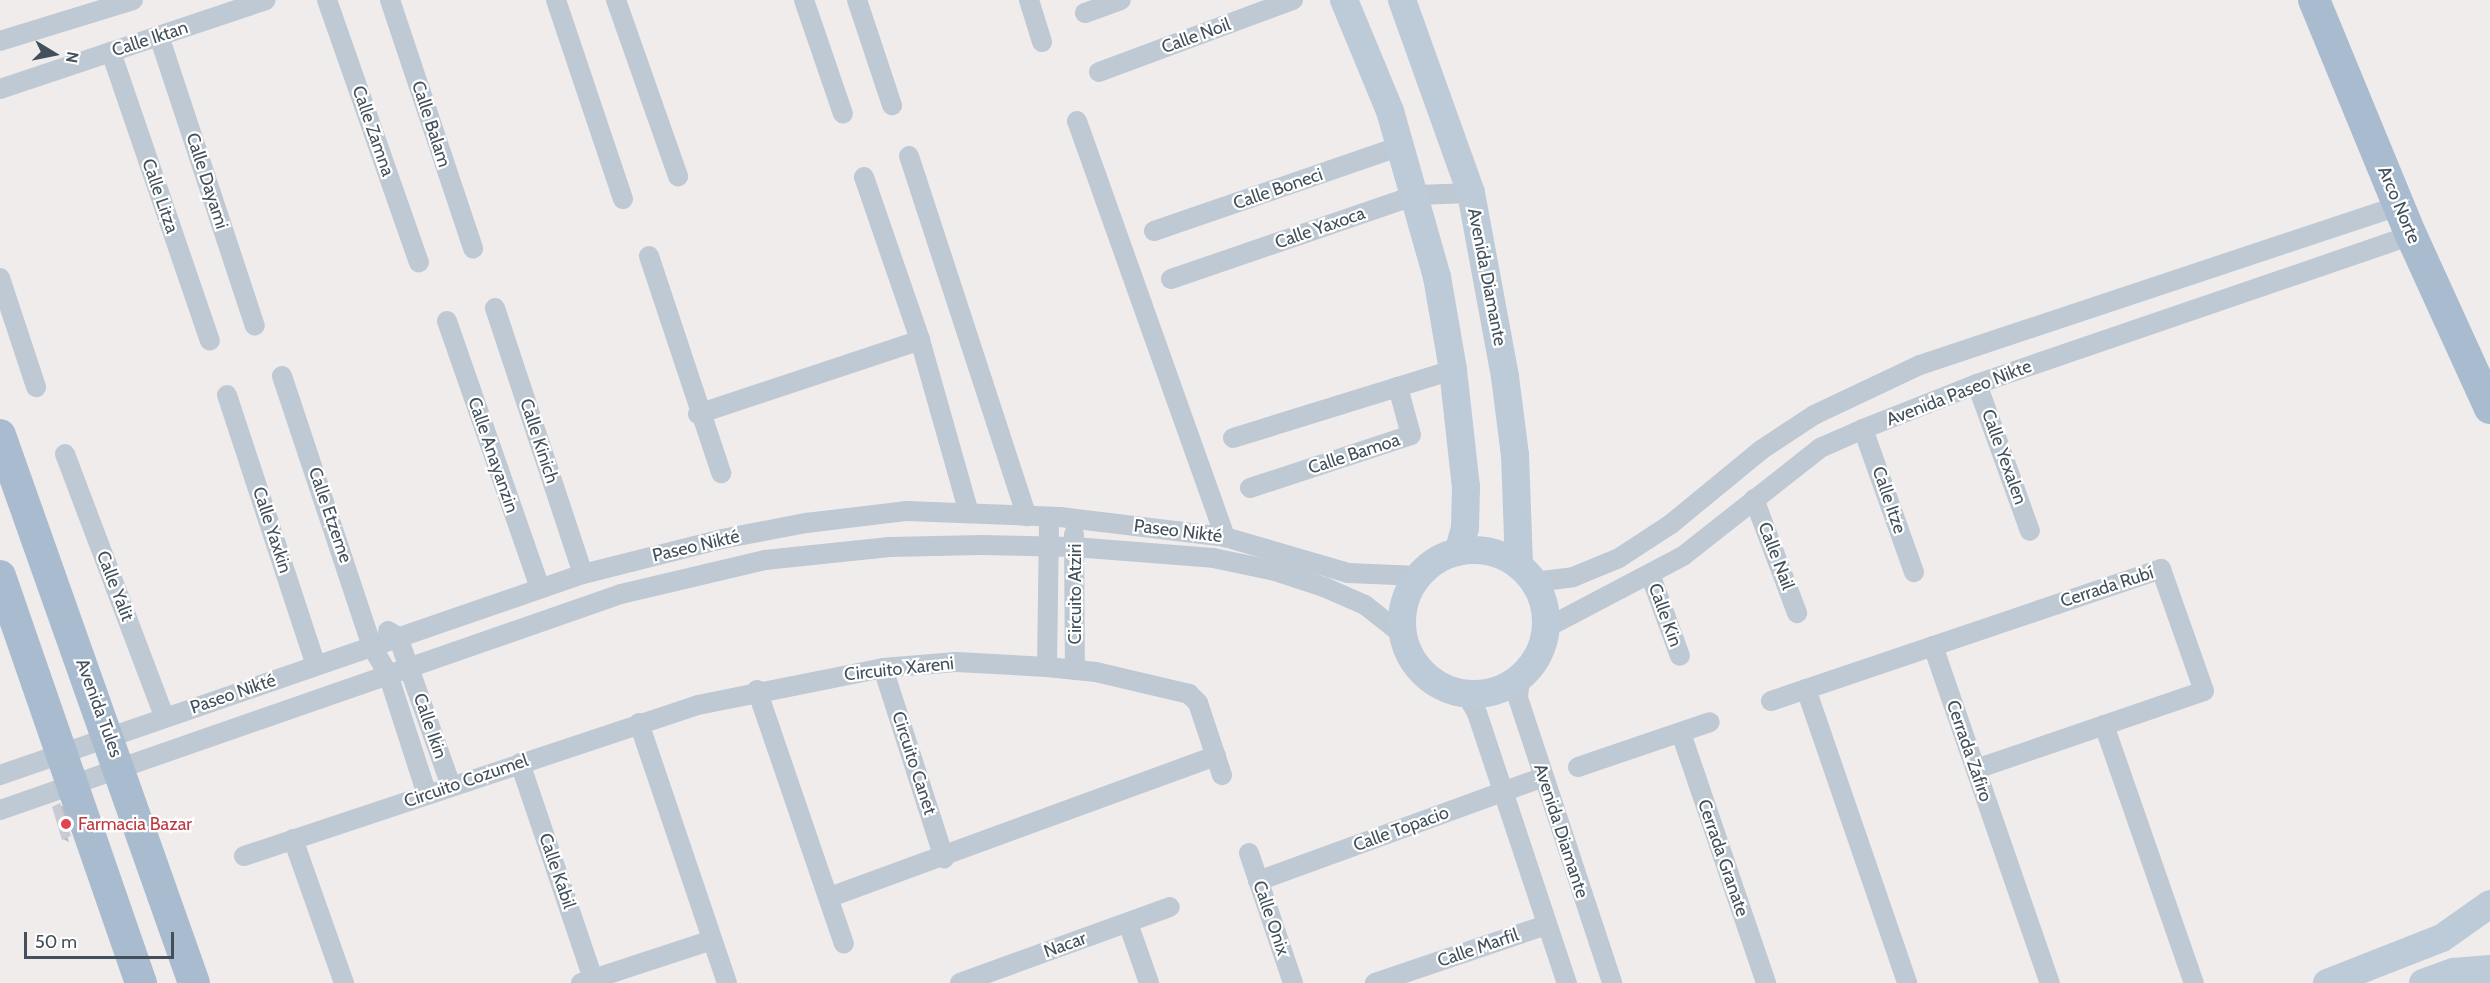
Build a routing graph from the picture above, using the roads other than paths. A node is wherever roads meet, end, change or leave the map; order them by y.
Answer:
1 (133, 0) edge
2 (266, 0) edge
3 (327, 0) edge
4 (390, 0) edge
5 (556, 0) edge
6 (616, 0) edge
7 (804, 0) edge
8 (857, 0) edge
9 (1029, 0) edge
10 (1121, 0) edge
11 (1293, 0) edge
12 (1344, 0) edge
13 (1402, 0) edge
14 (2314, 0) edge
15 (1085, 13) dead end
16 (159, 36) junction
17 (0, 41) edge
18 (1042, 42) dead end
19 (111, 52) junction
20 (1099, 72) dead end
21 (0, 89) edge
22 (892, 105) dead end
23 (843, 114) dead end
24 (1077, 121) dead end
25 (1401, 146) junction
26 (909, 156) dead end
27 (678, 176) dead end
28 (864, 177) dead end
29 (1471, 193) junction
30 (1417, 195) junction
31 (623, 199) dead end
32 (2398, 206) junction
33 (1154, 231) dead end
34 (2411, 235) junction
35 (473, 248) dead end
36 (649, 256) dead end
37 (419, 262) dead end
38 (0, 278) edge
39 (1171, 279) dead end
40 (495, 308) dead end
41 (447, 321) dead end
42 (255, 327) dead end
43 (920, 340) junction
44 (210, 341) dead end
45 (1453, 370) junction
46 (282, 376) dead end
47 (1977, 384) junction
48 (36, 387) dead end
49 (1398, 387) junction
50 (227, 395) dead end
51 (2490, 408) edge
52 (698, 414) junction
53 (1863, 429) junction
54 (0, 435) edge
55 (1233, 438) dead end
56 (65, 454) dead end
57 (721, 473) dead end
58 (1250, 488) dead end
59 (1754, 499) junction
60 (969, 513) junction
61 (1027, 516) junction
62 (1049, 517) junction
63 (1074, 519) junction
64 (2030, 531) dead end
65 (1225, 537) junction
66 (1048, 547) junction
67 (1074, 547) junction
68 (1458, 552) junction
69 (1914, 572) dead end
70 (584, 574) junction
71 (1527, 574) junction
72 (1650, 574) junction
73 (0, 576) edge
74 (1419, 576) junction
75 (540, 588) junction
76 (1797, 613) dead end
77 (365, 618) junction
78 (1546, 628) junction
79 (1403, 635) junction
80 (398, 637) junction
81 (1933, 646) junction
82 (372, 647) junction
83 (1680, 656) dead end
84 (316, 665) junction
85 (409, 666) junction
86 (1047, 667) junction
87 (883, 668) junction
88 (1075, 670) junction
89 (388, 674) junction
90 (1520, 678) junction
91 (1806, 689) junction
92 (758, 690) junction
93 (1466, 694) junction
94 (1771, 701) dead end
95 (165, 718) junction
96 (1710, 722) dead end
97 (639, 723) junction
98 (2104, 725) junction
99 (1681, 733) junction
100 (110, 737) junction
101 (61, 753) junction
102 (1216, 756) junction
103 (520, 763) junction
104 (120, 767) junction
105 (1578, 767) dead end
106 (1976, 769) junction
107 (0, 775) edge
108 (1222, 775) dead end
109 (1543, 777) junction
110 (71, 784) junction
111 (451, 786) junction
112 (1502, 792) junction
113 (427, 795) junction
114 (0, 810) edge
115 (293, 839) junction
116 (1249, 853) dead end
117 (244, 856) dead end
118 (944, 858) junction
119 (1258, 881) junction
120 (830, 897) junction
121 (2490, 904) edge
122 (1170, 907) dead end
123 (1128, 923) junction
124 (1546, 925) junction
125 (712, 940) junction
126 (844, 944) dead end
127 (2490, 969) edge
128 (1004, 976) edge
129 (587, 981) edge
130 (141, 983) edge
131 (194, 983) edge
132 (344, 983) edge
133 (727, 983) edge
134 (960, 983) edge
135 (1149, 983) edge
136 (1293, 983) edge
137 (1375, 983) edge
138 (1567, 983) edge
139 (1612, 983) edge
140 (1766, 983) edge
141 (1907, 983) edge
142 (2050, 983) edge
143 (2194, 983) edge
144 (2327, 983) edge
145 (2423, 983) edge

1 - 17 street
2 - 16 street, Calle Iktan
3 - 37 street, Calle Zamna
4 - 35 street, Calle Balam
5 - 31 street
6 - 27 street
7 - 23 street
8 - 22 street
9 - 18 street
10 - 15 street
11 - 20 street, Calle Noil
12 - 25 street
13 - 29 street, Avenida Diamante
14 - 32 main road, Arco Norte
16 - 19 street, Calle Iktan
16 - 42 street, Calle Dayami
19 - 21 street, Calle Iktan
19 - 44 street, Calle Litza
24 - 65 street
25 - 30 street
25 - 33 street, Calle Boneci
26 - 61 street
28 - 43 street
29 - 30 street, Calle Yaxoca
29 - 71 street, Avenida Diamante
30 - 39 street, Calle Yaxoca
30 - 45 street
32 - 34 main road, Arco Norte
32 - 71 street, Avenida Paseo Nikte
34 - 47 street, Avenida Paseo Nikte
34 - 51 main road, Arco Norte
36 - 52 street
38 - 48 street
40 - 70 street, Calle Kinich
41 - 75 street, Calle Anayanzin
43 - 52 street
43 - 60 street
45 - 49 street
45 - 68 street
46 - 77 street, Calle Etzeme
47 - 53 street, Avenida Paseo Nikte
47 - 64 street, Calle Yexalen
49 - 55 street
49 - 58 street, Calle Bamoa
50 - 84 street, Calle Yaxkin
52 - 57 street
53 - 59 street, Avenida Paseo Nikte
53 - 69 street, Calle Itze
54 - 100 main road, Avenida Tules
56 - 95 street, Calle Yalit
59 - 72 street, Avenida Paseo Nikte
59 - 76 street, Calle Nail
60 - 61 street, Paseo Nikté
60 - 70 street, Paseo Nikté
61 - 62 street, Paseo Nikté
62 - 63 street, Paseo Nikté
62 - 66 street, Circuito Atziri
63 - 65 street, Paseo Nikté
63 - 67 street, Circuito Atziri
65 - 74 street, Paseo Nikté
66 - 67 street, Paseo Nikté
66 - 85 street, Paseo Nikté
66 - 86 street, Circuito Atziri
67 - 79 street, Paseo Nikté
67 - 88 street, Circuito Atziri
68 - 71 street
68 - 74 street
70 - 75 street, Paseo Nikté
71 - 78 street
72 - 78 street, Avenida Paseo Nikte
72 - 83 street, Calle Kin
73 - 101 main road
74 - 79 street
75 - 80 street, Paseo Nikté
77 - 80 street
77 - 82 street
78 - 90 street
79 - 93 street
80 - 82 street, Paseo Nikté
80 - 85 street, Calle Ikin
81 - 91 street
81 - 98 street, Cerrada Rubí
81 - 106 street, Cerrada Zafiro
82 - 84 street, Paseo Nikté
82 - 89 street, Calle Ikin
84 - 95 street, Paseo Nikté
85 - 89 street, Paseo Nikté
85 - 111 street, Calle Ikin
86 - 87 street, Circuito Xareni
86 - 88 street, Circuito Xareni
87 - 92 street, Circuito Xareni
87 - 118 street, Circuito Canet
88 - 102 street, Circuito Xareni
89 - 104 street, Paseo Nikté
89 - 113 street, Calle Ikin
90 - 93 street
90 - 109 street, Avenida Diamante
91 - 94 street
91 - 141 street
92 - 97 street, Circuito Cozumel
92 - 120 street
93 - 112 street
95 - 100 street, Paseo Nikté
96 - 99 street
97 - 103 street, Circuito Cozumel
97 - 125 street
98 - 106 street, Cerrada Rubí
98 - 143 street
99 - 105 street
99 - 140 street, Cerrada Granate
100 - 101 street, Paseo Nikté
100 - 104 main road, Avenida Tules
101 - 107 street, Paseo Nikté
101 - 110 main road
102 - 108 street, Circuito Xareni
102 - 118 street
103 - 111 street, Circuito Cozumel
103 - 129 street, Calle Kabil
104 - 110 street, Paseo Nikté
104 - 131 main road, Avenida Tules
106 - 142 street, Cerrada Zafiro
109 - 112 street, Calle Topacio
109 - 139 street, Avenida Diamante
110 - 114 street, Paseo Nikté
110 - 130 main road
111 - 113 street, Circuito Cozumel
112 - 119 street, Calle Topacio
112 - 124 street
113 - 115 street, Circuito Cozumel
115 - 117 street, Circuito Cozumel
115 - 132 street
116 - 119 street, Calle Onix
118 - 120 street
119 - 136 street, Calle Onix
120 - 126 street
121 - 144 street
122 - 123 street, Nacar
123 - 128 street, Nacar
123 - 135 street
124 - 137 street, Calle Marfil
124 - 138 street
125 - 129 street
125 - 133 street
127 - 145 street
128 - 134 street, Nacar

